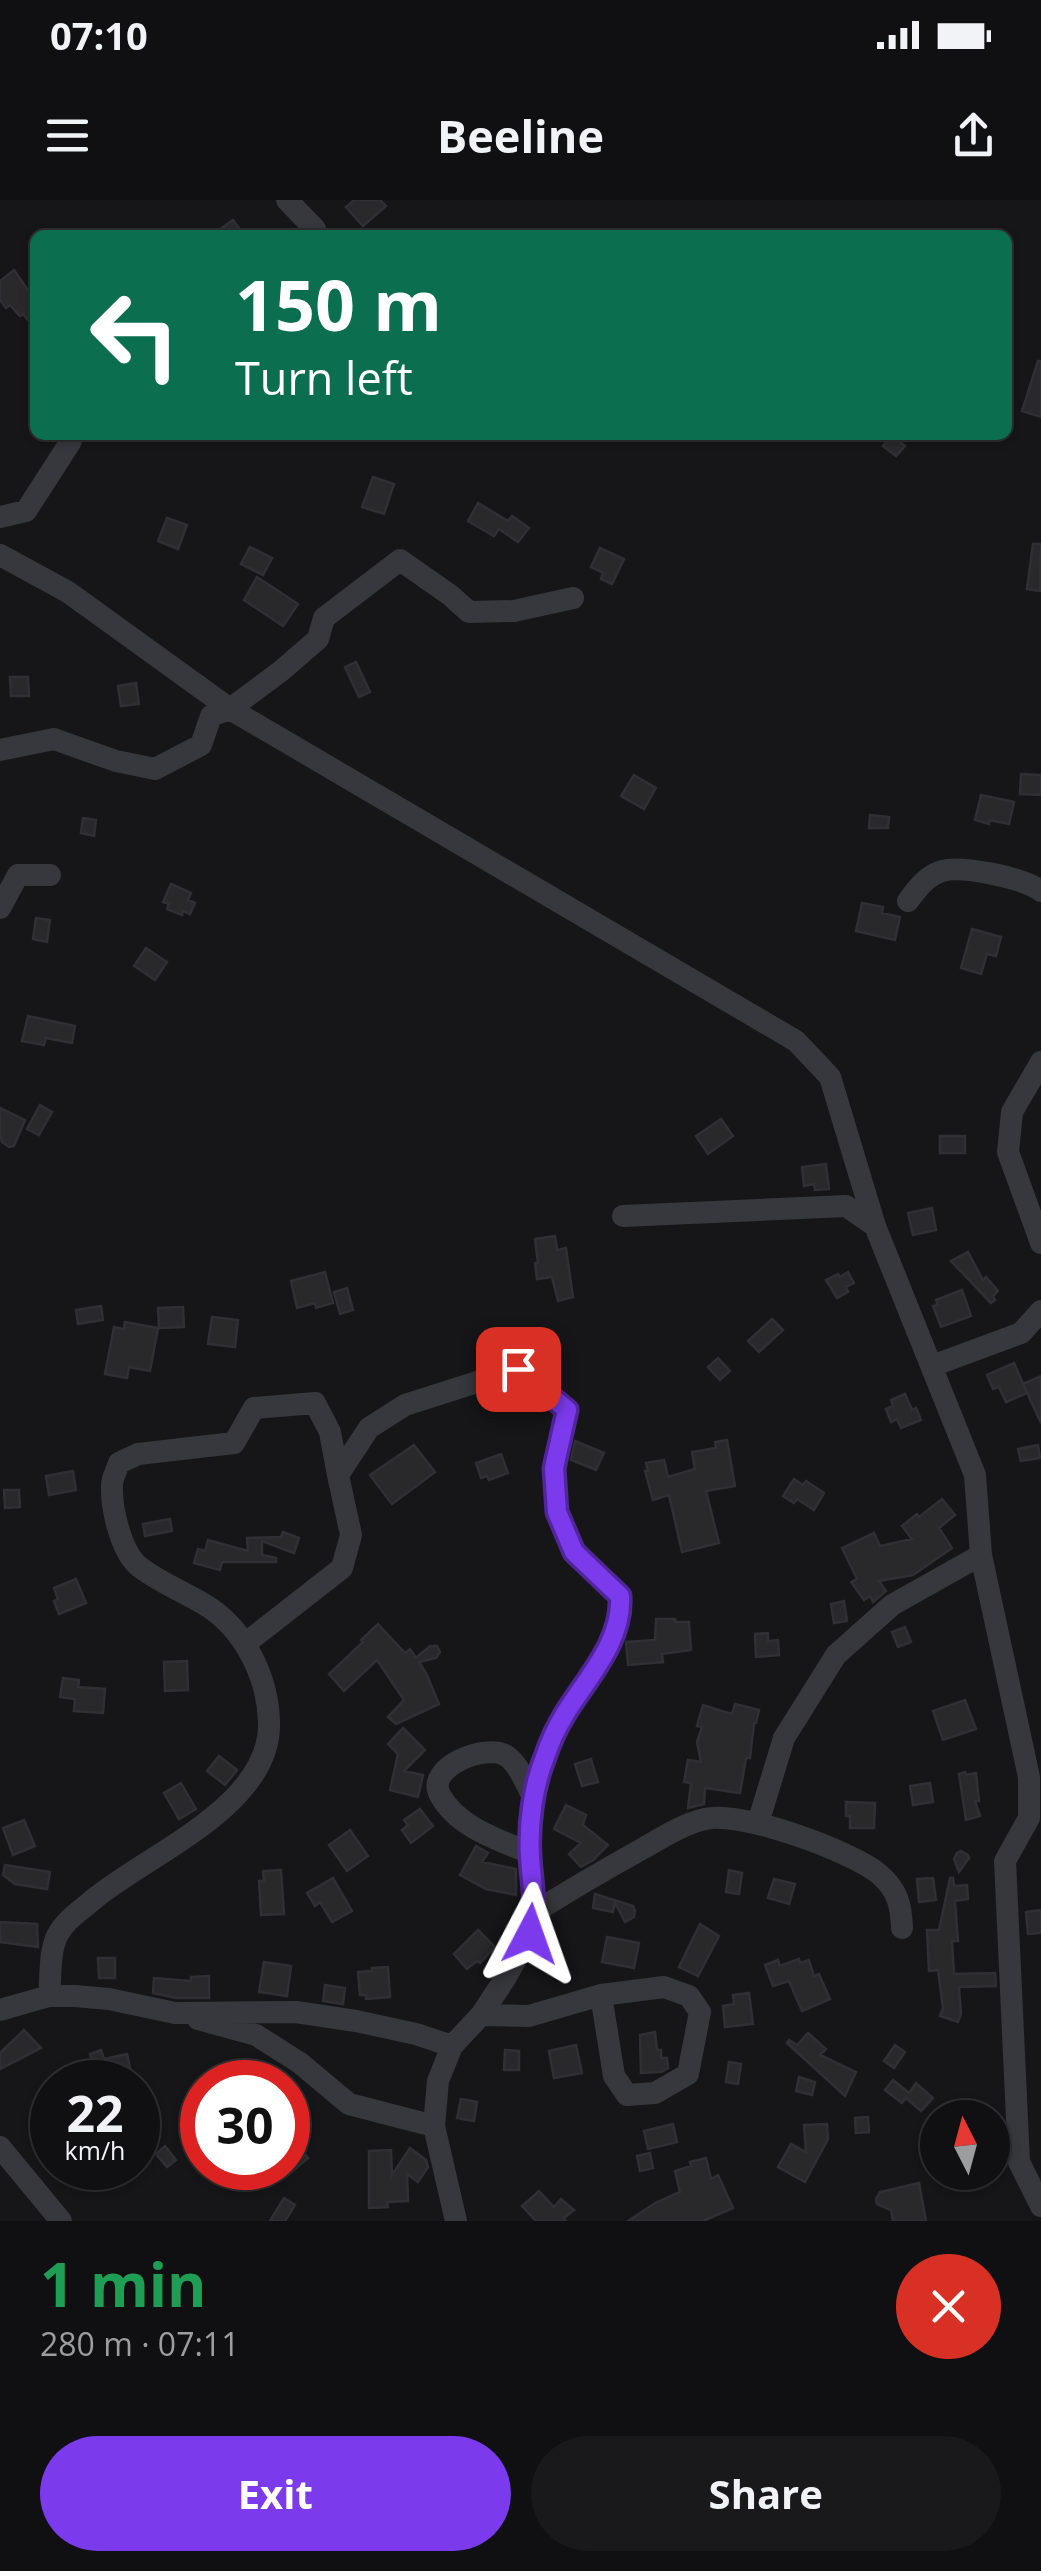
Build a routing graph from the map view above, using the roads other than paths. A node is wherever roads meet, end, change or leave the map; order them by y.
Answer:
1 (287, 200) edge
2 (314, 229) dead end
3 (71, 440) edge
4 (0, 517) edge
5 (0, 555) edge
6 (573, 598) dead end
7 (230, 709) junction
8 (0, 750) edge
9 (50, 874) dead end
10 (1041, 890) edge
11 (908, 902) dead end
12 (0, 908) edge
13 (1041, 1062) edge
14 (623, 1216) dead end
15 (875, 1226) junction
16 (1041, 1244) edge
17 (1041, 1311) edge
18 (932, 1366) junction
19 (338, 1475) junction
20 (981, 1555) junction
21 (246, 1643) junction
22 (534, 1800) junction
23 (1035, 1812) edge
24 (758, 1823) junction
25 (530, 1854) junction
26 (535, 1912) junction
27 (902, 1928) dead end
28 (602, 1995) junction
29 (49, 1996) junction
30 (2, 2008) edge
31 (175, 2013) junction
32 (481, 2015) junction
33 (452, 2046) junction
34 (434, 2126) junction
35 (2, 2153) edge
36 (1041, 2206) edge
37 (61, 2221) edge
38 (456, 2221) edge

1 - 2 street
3 - 4 street
5 - 7 street
6 - 7 street
7 - 8 street
7 - 15 street
9 - 12 street
10 - 11 street
13 - 16 street
14 - 15 street
15 - 18 street
17 - 18 street
18 - 20 street
19 - 21 street
19 - 21 street
19 - 22 street
20 - 23 street
20 - 24 street
21 - 29 street
22 - 25 street
22 - 25 street
23 - 36 street
24 - 26 street
24 - 27 street
25 - 26 street
26 - 32 street
28 - 28 street
28 - 32 street
29 - 30 street
29 - 31 street
31 - 33 street
31 - 34 street
32 - 33 street
33 - 34 street
34 - 38 street
35 - 37 street

